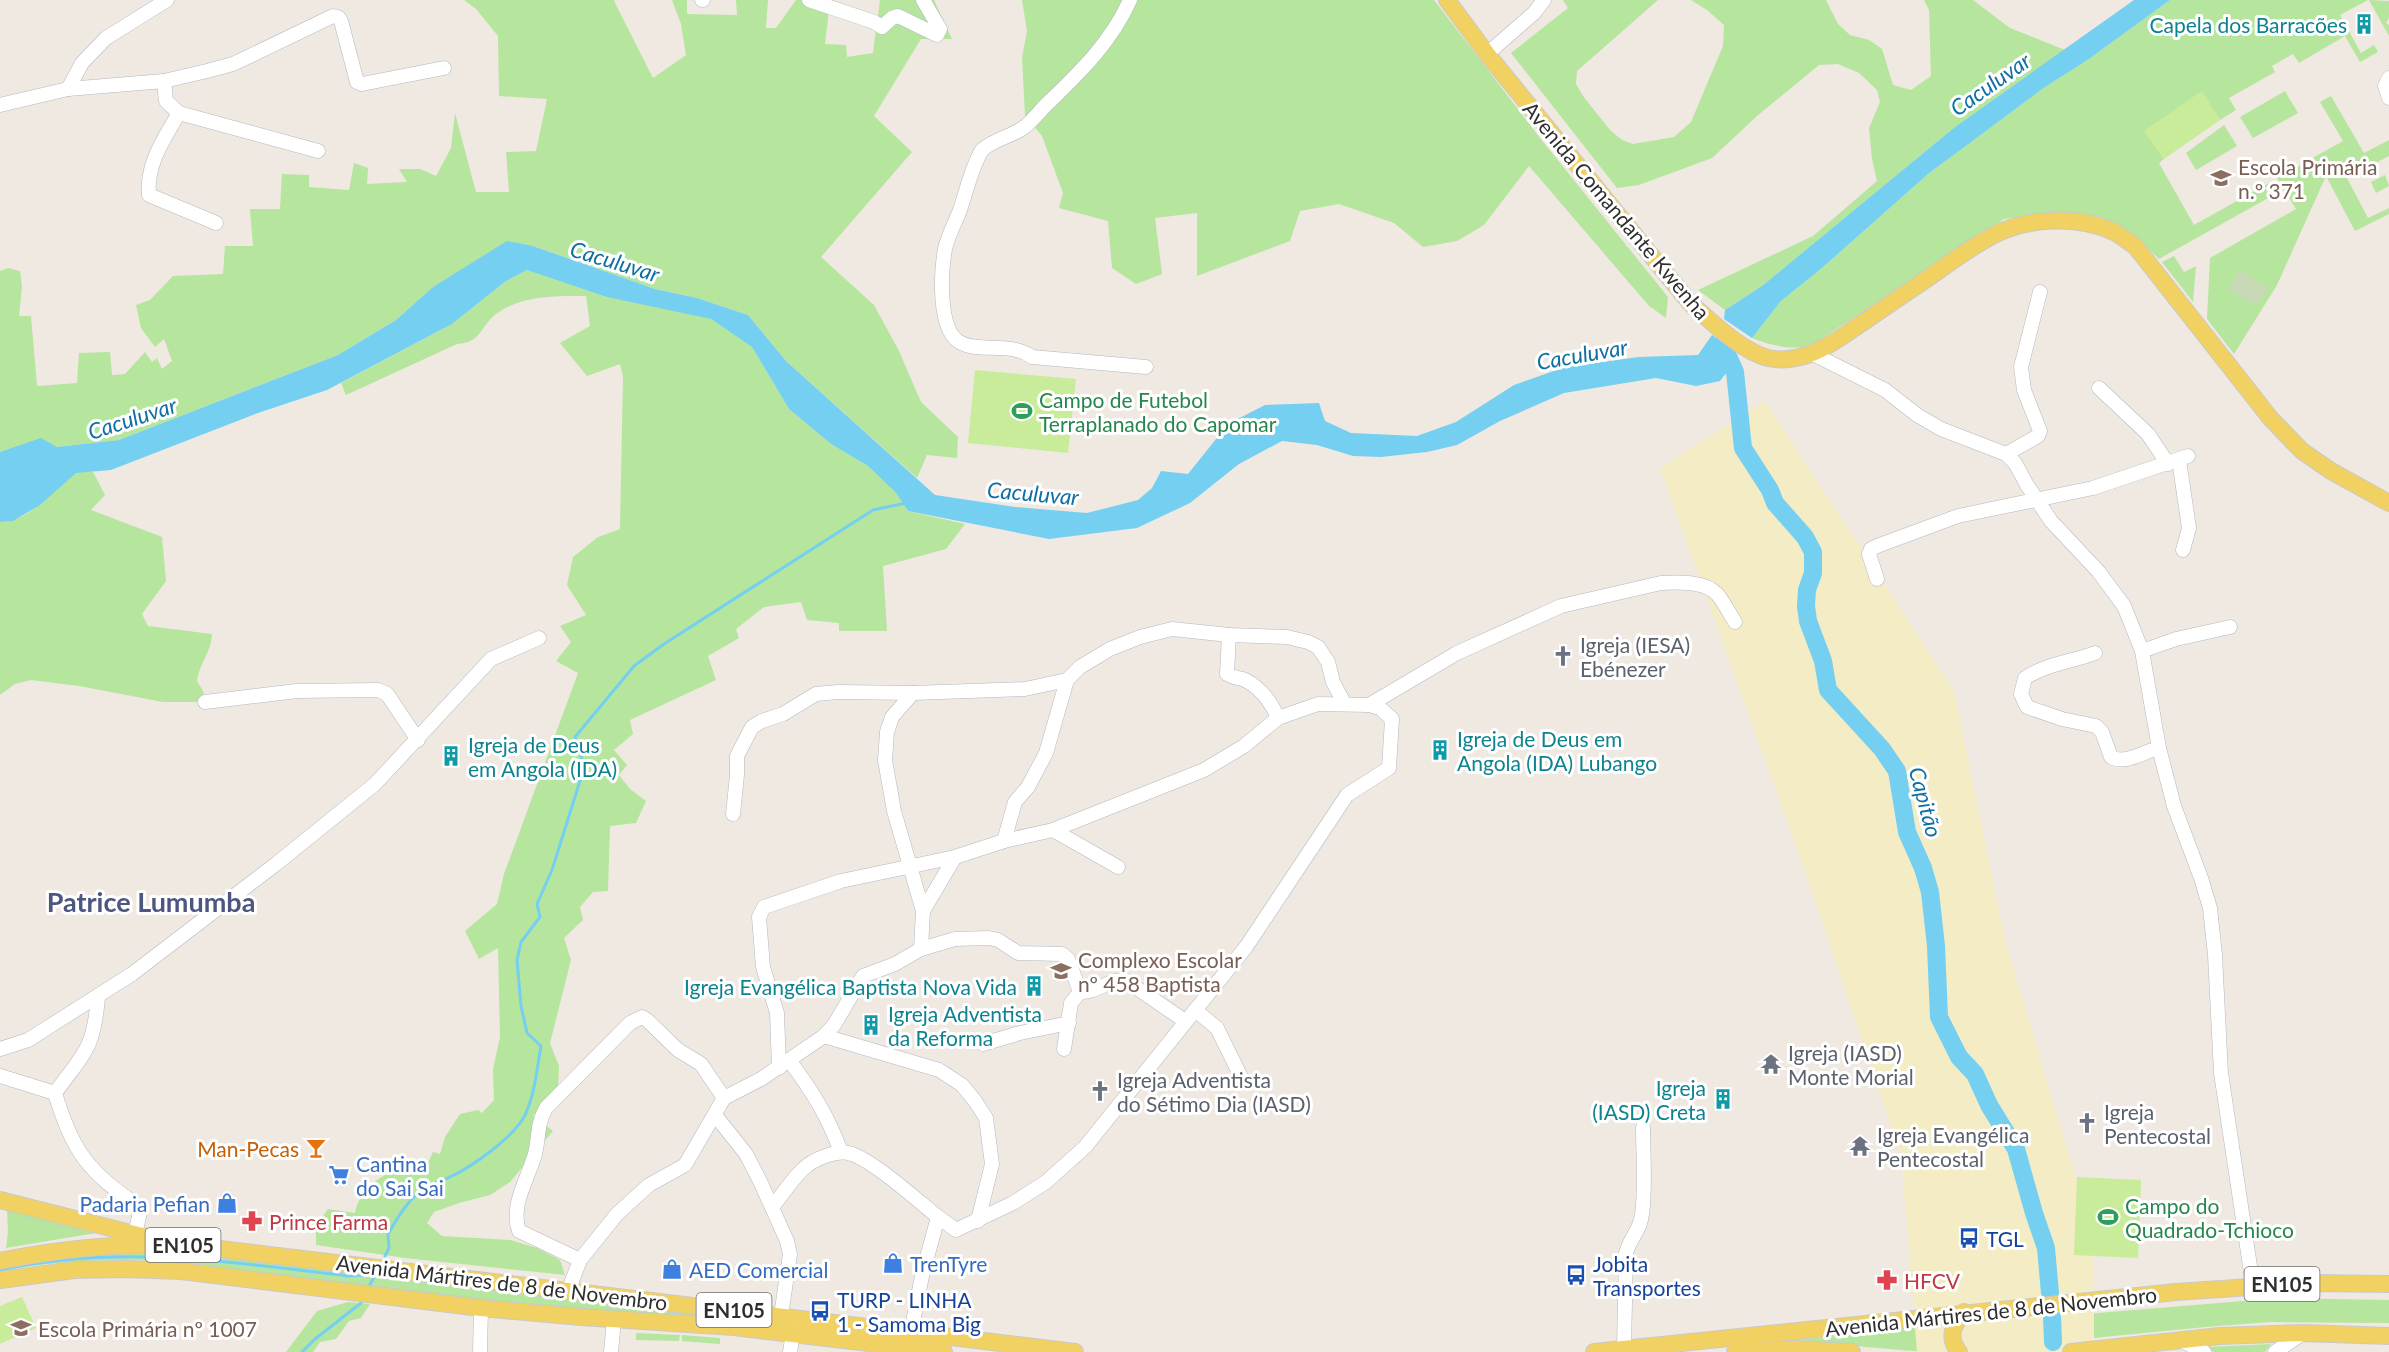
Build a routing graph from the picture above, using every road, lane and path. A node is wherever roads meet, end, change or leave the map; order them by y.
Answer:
1 (167, 0) edge
2 (809, 0) edge
3 (923, 0) edge
4 (1130, 0) edge
5 (1447, 0) edge
6 (1544, 0) edge
7 (826, 3) edge
8 (1487, 54) junction
9 (444, 68) dead end
10 (2389, 78) edge
11 (164, 81) junction
12 (68, 89) junction
13 (2389, 98) edge
14 (0, 105) edge
15 (179, 113) junction
16 (318, 151) dead end
17 (216, 223) dead end
18 (2040, 292) dead end
19 (1813, 354) junction
20 (1146, 367) dead end
21 (2099, 388) dead end
22 (2006, 454) junction
23 (2178, 460) junction
24 (2037, 500) junction
25 (2389, 503) edge
26 (2183, 550) dead end
27 (1877, 579) dead end
28 (1735, 622) dead end
29 (2230, 627) dead end
30 (1228, 635) junction
31 (539, 638) dead end
32 (2142, 651) junction
33 (2095, 653) dead end
34 (1067, 680) junction
35 (913, 693) junction
36 (205, 702) dead end
37 (1344, 703) junction
38 (1369, 705) junction
39 (1278, 718) junction
40 (418, 740) junction
41 (2159, 748) junction
42 (733, 814) dead end
43 (1053, 830) junction
44 (1004, 841) junction
45 (955, 857) junction
46 (908, 866) junction
47 (1118, 867) dead end
48 (923, 911) junction
49 (921, 949) junction
50 (1080, 992) junction
51 (98, 997) junction
52 (1195, 1010) junction
53 (1185, 1021) junction
54 (1069, 1023) junction
55 (824, 1036) junction
56 (983, 1044) dead end
57 (0, 1049) edge
58 (1064, 1049) dead end
59 (784, 1064) junction
60 (0, 1076) edge
61 (1244, 1083) dead end
62 (55, 1093) junction
63 (724, 1098) junction
64 (715, 1115) junction
65 (1643, 1127) dead end
66 (841, 1152) junction
67 (0, 1200) edge
68 (773, 1206) junction
69 (938, 1217) junction
70 (978, 1221) junction
71 (135, 1234) junction
72 (174, 1245) junction
73 (580, 1260) junction
74 (0, 1262) edge
75 (0, 1281) edge
76 (2389, 1284) edge
77 (2253, 1286) junction
78 (569, 1289) junction
79 (481, 1308) junction
80 (1964, 1312) junction
81 (781, 1316) junction
82 (614, 1320) junction
83 (911, 1332) junction
84 (793, 1333) junction
85 (2303, 1333) junction
86 (2389, 1336) edge
87 (2180, 1340) junction
88 (1624, 1349) junction
89 (480, 1352) edge
90 (611, 1352) edge
91 (790, 1352) edge
92 (944, 1352) edge
93 (1075, 1352) edge
94 (1594, 1352) edge
95 (1735, 1352) edge
96 (1852, 1352) edge
97 (1959, 1352) edge
98 (2071, 1352) edge
99 (2204, 1352) edge
100 (2275, 1352) edge

1 - 12 street
2 - 7 street
3 - 7 street
4 - 20 street
5 - 8 main road, Avenida Comandante Kwenha
6 - 8 street
8 - 19 main road, Avenida Comandante Kwenha
9 - 11 street
10 - 13 street
11 - 12 street
11 - 15 street
12 - 14 street
15 - 16 street
15 - 17 street
18 - 22 street
19 - 22 street
19 - 25 main road, Avenida Comandante Kwenha
21 - 23 street
22 - 24 street
23 - 24 street
23 - 26 street
24 - 27 street
24 - 32 street
28 - 38 street
29 - 32 street
30 - 34 street
30 - 37 street
30 - 39 street
31 - 40 street
32 - 41 street
33 - 41 street
34 - 35 street
34 - 44 street
35 - 42 street
35 - 46 street
36 - 40 street
37 - 38 street
37 - 39 street
38 - 52 street
39 - 43 street
40 - 51 street
41 - 77 street
43 - 44 street
43 - 47 street
44 - 45 street
45 - 46 street
45 - 48 street
46 - 48 street
46 - 59 street
48 - 49 street
49 - 50 street
49 - 55 street
50 - 53 street
50 - 54 street
51 - 57 street
51 - 62 street
52 - 53 street
52 - 61 street
53 - 70 street
54 - 56 street
54 - 58 street
55 - 59 street
55 - 70 street
59 - 63 street
59 - 66 street
60 - 62 street
62 - 71 street
63 - 64 street
63 - 73 street
64 - 68 street
64 - 73 street
65 - 88 street
66 - 68 street
66 - 69 street
67 - 71 main road
68 - 81 street
69 - 70 street
69 - 83 street
71 - 72 main road
72 - 74 main road, Avenida Mártires de 8 de Novembro / EN105
72 - 78 main road, Avenida Mártires de 8 de Novembro / EN105
73 - 78 street
75 - 79 main road, Avenida Mártires de 8 de Novembro / EN105
76 - 77 main road, Avenida Mártires de 8 de Novembro / EN105
77 - 80 main road, Avenida Mártires de 8 de Novembro / EN105
78 - 81 main road, Avenida Mártires de 8 de Novembro / EN105
79 - 82 main road, Avenida Mártires de 8 de Novembro / EN105
79 - 89 street
80 - 88 main road, Avenida Mártires de 8 de Novembro / EN105
80 - 97 main road
81 - 83 main road, Avenida Mártires de 8 de Novembro / EN105
82 - 84 main road, Avenida Mártires de 8 de Novembro / EN105
82 - 90 street
83 - 93 main road, Avenida Mártires de 8 de Novembro / EN105
84 - 91 street
84 - 92 main road, Avenida Mártires de 8 de Novembro / EN105
85 - 86 main road
85 - 87 main road
85 - 100 street
87 - 98 main road
87 - 99 street
88 - 94 main road, Avenida Mártires de 8 de Novembro / EN105
95 - 96 main road, Avenida Mártires de 8 de Novembro

